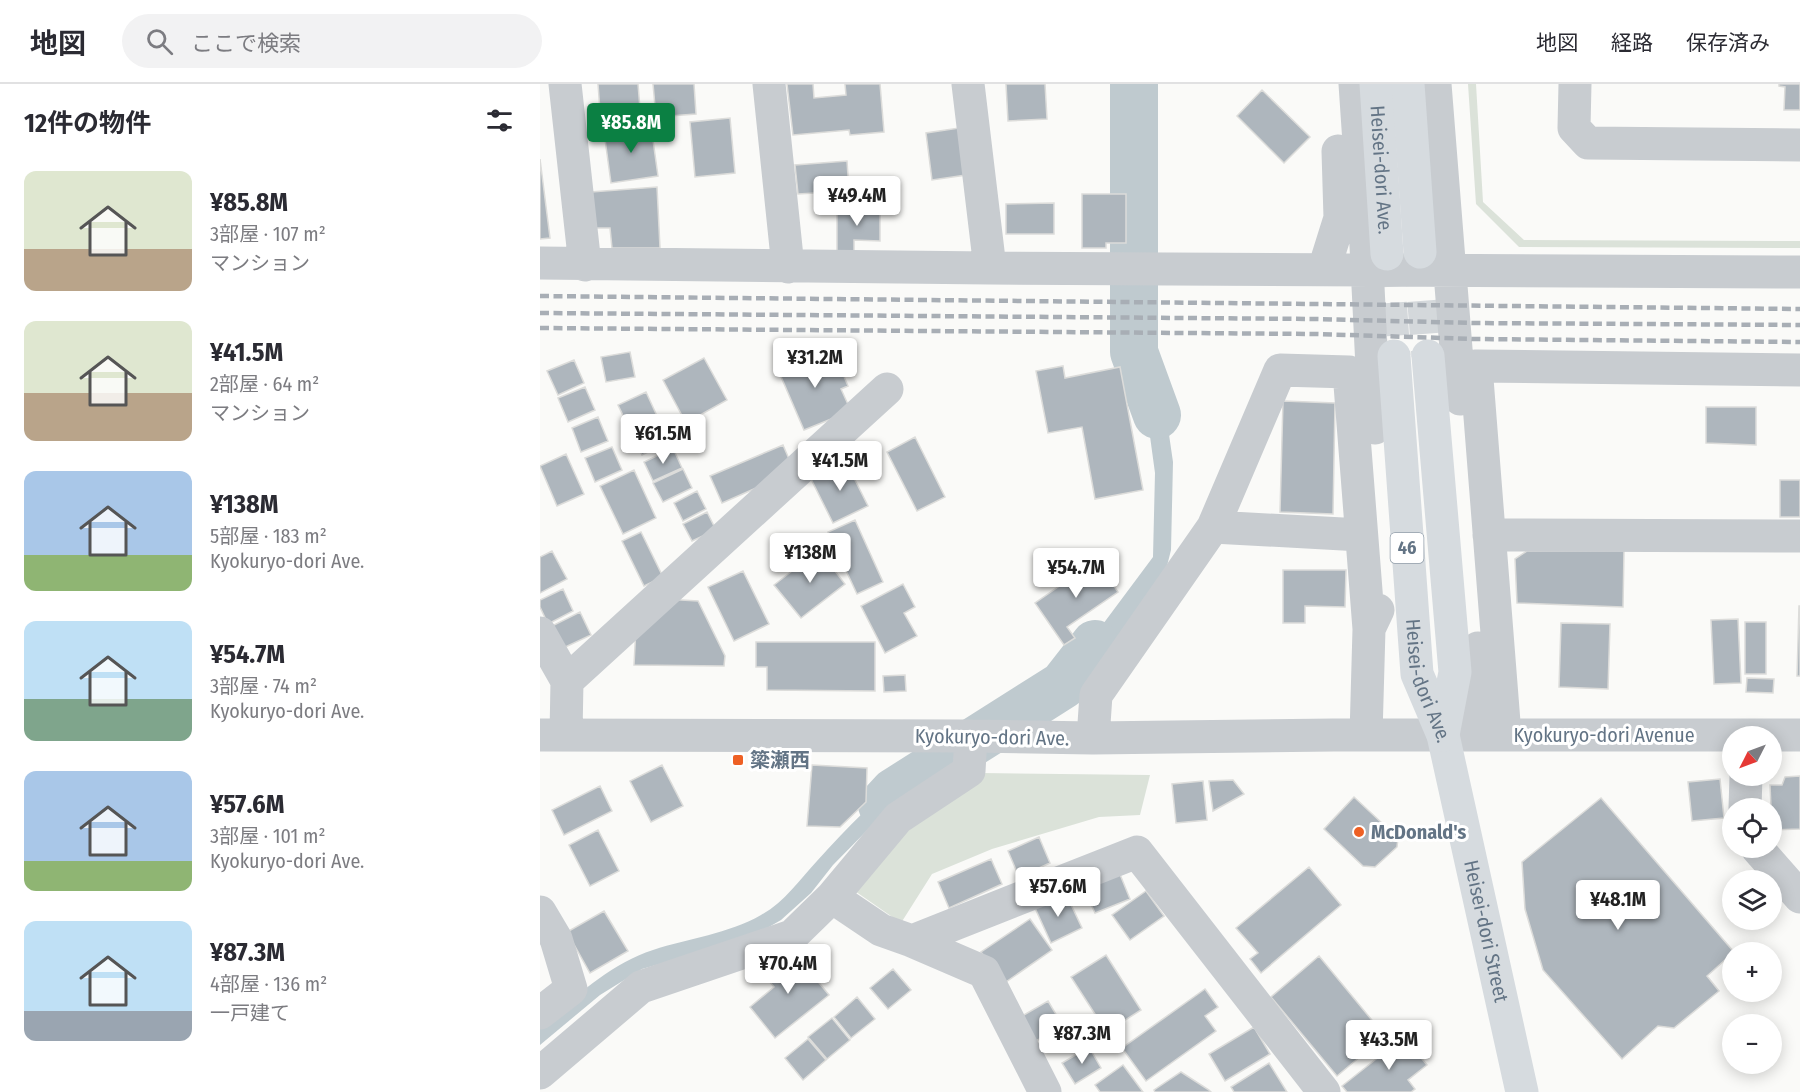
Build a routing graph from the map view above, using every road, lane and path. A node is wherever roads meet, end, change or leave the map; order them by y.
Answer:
1 (565, 84) edge
2 (769, 84) edge
3 (968, 84) edge
4 (1336, 84) edge
5 (1354, 84) edge
6 (1376, 84) edge
7 (1408, 84) edge
8 (1435, 84) edge
9 (1454, 84) edge
10 (1575, 84) edge
11 (1800, 145) edge
12 (1420, 252) tunnel mouth
13 (1387, 254) tunnel mouth
14 (540, 263) edge
15 (585, 265) junction
16 (788, 267) junction
17 (990, 268) junction
18 (1324, 270) junction
19 (1468, 270) junction
20 (1800, 272) edge
21 (1394, 356) tunnel mouth
22 (1428, 356) tunnel mouth
23 (1800, 370) edge
24 (887, 389) dead end
25 (1213, 527) junction
26 (1489, 534) junction
27 (1361, 535) junction
28 (1800, 536) edge
29 (1369, 629) junction
30 (540, 633) edge
31 (567, 681) junction
32 (553, 735) edge
33 (1366, 735) junction
34 (1443, 735) junction
35 (1492, 735) junction
36 (1782, 735) edge
37 (1800, 735) edge
38 (970, 736) junction
39 (1722, 736) edge
40 (1093, 738) junction
41 (1766, 858) edge
42 (832, 897) junction
43 (1800, 897) edge
44 (540, 912) edge
45 (912, 941) junction
46 (540, 1013) edge
47 (540, 1073) edge
48 (1045, 1092) edge
49 (1324, 1092) edge
50 (1522, 1092) edge

1 - 15 street
2 - 16 street
3 - 17 street
4 - 18 street
5 - 29 street
6 - 13 main road, Heisei-dori Ave.
7 - 12 main road, Heisei-dori Ave.
8 - 35 street
9 - 19 street
10 - 11 street
14 - 15 street
15 - 16 street
16 - 17 street
17 - 18 street
18 - 19 street
19 - 20 street
21 - 34 main road, Heisei-dori Ave. / 46
22 - 34 main road, Heisei-dori Ave. / 46
23 - 26 street
24 - 31 street
25 - 27 street
25 - 27 street
25 - 40 street
26 - 28 street
26 - 35 street
27 - 29 street
29 - 33 street
30 - 31 street
31 - 32 street
32 - 38 street, Kyokuryo-dori Ave.
33 - 34 street, Kyokuryo-dori Ave.
33 - 40 street, Kyokuryo-dori Ave.
34 - 35 street, Kyokuryo-dori Avenue
34 - 50 main road, Heisei-dori Street / 46
35 - 39 street, Kyokuryo-dori Avenue
36 - 37 street, Kyokuryo-dori Avenue
38 - 40 street, Kyokuryo-dori Ave.
38 - 42 street
41 - 43 street
42 - 45 street
42 - 47 street
44 - 46 street
45 - 48 street
45 - 49 street

